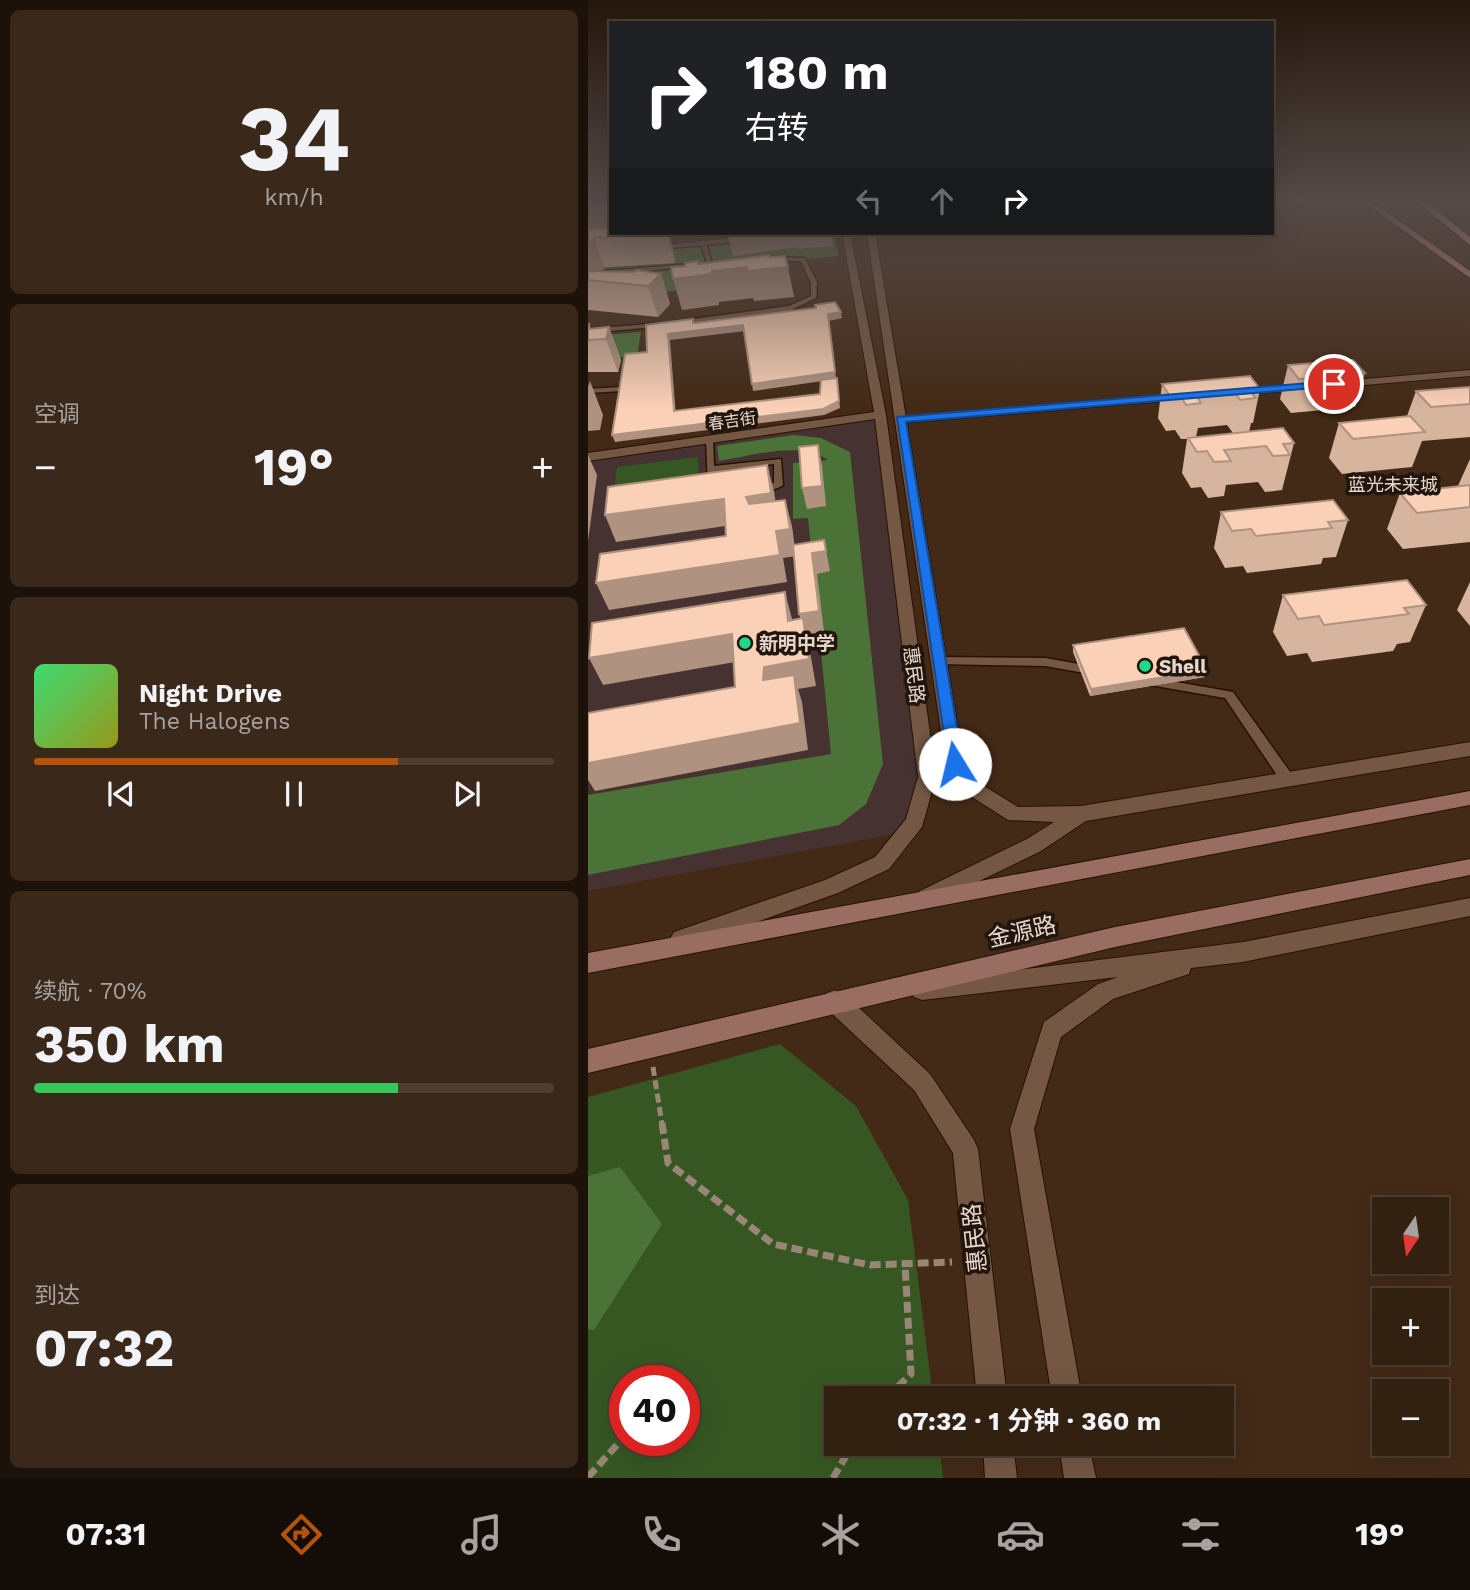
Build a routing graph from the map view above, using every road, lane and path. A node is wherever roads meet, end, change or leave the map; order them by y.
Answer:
1 (622, 271) edge
2 (808, 271) edge
3 (853, 271) edge
4 (877, 271) edge
5 (588, 274) edge
6 (588, 331) edge
7 (1470, 373) edge
8 (1331, 384) edge
9 (1317, 386) edge
10 (620, 388) edge
11 (588, 391) edge
12 (1220, 394) edge
13 (1192, 396) edge
14 (880, 415) junction
15 (901, 420) junction
16 (709, 440) junction
17 (588, 457) edge
18 (711, 470) junction
19 (752, 489) edge
20 (724, 493) edge
21 (938, 661) junction
22 (1111, 674) edge
23 (1137, 679) edge
24 (1470, 749) edge
25 (1287, 780) junction
26 (1470, 798) edge
27 (1081, 814) junction
28 (1470, 867) edge
29 (927, 897) junction
30 (1470, 907) edge
31 (653, 949) junction
32 (1221, 954) junction
33 (588, 962) edge
34 (835, 1001) junction
35 (649, 1046) junction
36 (588, 1061) edge
37 (977, 1261) junction
38 (905, 1264) junction
39 (898, 1386) edge
40 (991, 1386) edge
41 (1065, 1386) edge
42 (609, 1454) edge
43 (846, 1456) edge
44 (999, 1456) edge
45 (1076, 1456) edge
46 (588, 1477) edge
47 (832, 1478) edge
48 (1001, 1478) edge
49 (1080, 1478) edge

1 - 5 lane
2 - 6 lane
3 - 14 street, 惠民路
4 - 15 street, 惠民路
7 - 8 street
9 - 12 street
10 - 11 lane
13 - 15 street
14 - 16 street, 春吉街
14 - 31 street, 惠民路
15 - 21 street, 惠民路
16 - 17 street, 春吉街
16 - 18 lane
18 - 19 lane
18 - 20 lane
21 - 22 lane
21 - 27 street, 惠民路
23 - 25 lane
24 - 25 street, 惠民路
25 - 27 street, 惠民路
26 - 29 main road
27 - 29 street
28 - 34 main road, 金源路
29 - 31 main road
30 - 32 street
31 - 33 main road
32 - 34 street
32 - 41 street
34 - 35 main road, 金源路
34 - 37 street, 惠民路
35 - 36 main road, 金源路
35 - 38 path
37 - 38 path
37 - 40 street, 惠民路
38 - 39 path
42 - 46 path
43 - 47 path
44 - 48 street
45 - 49 street

